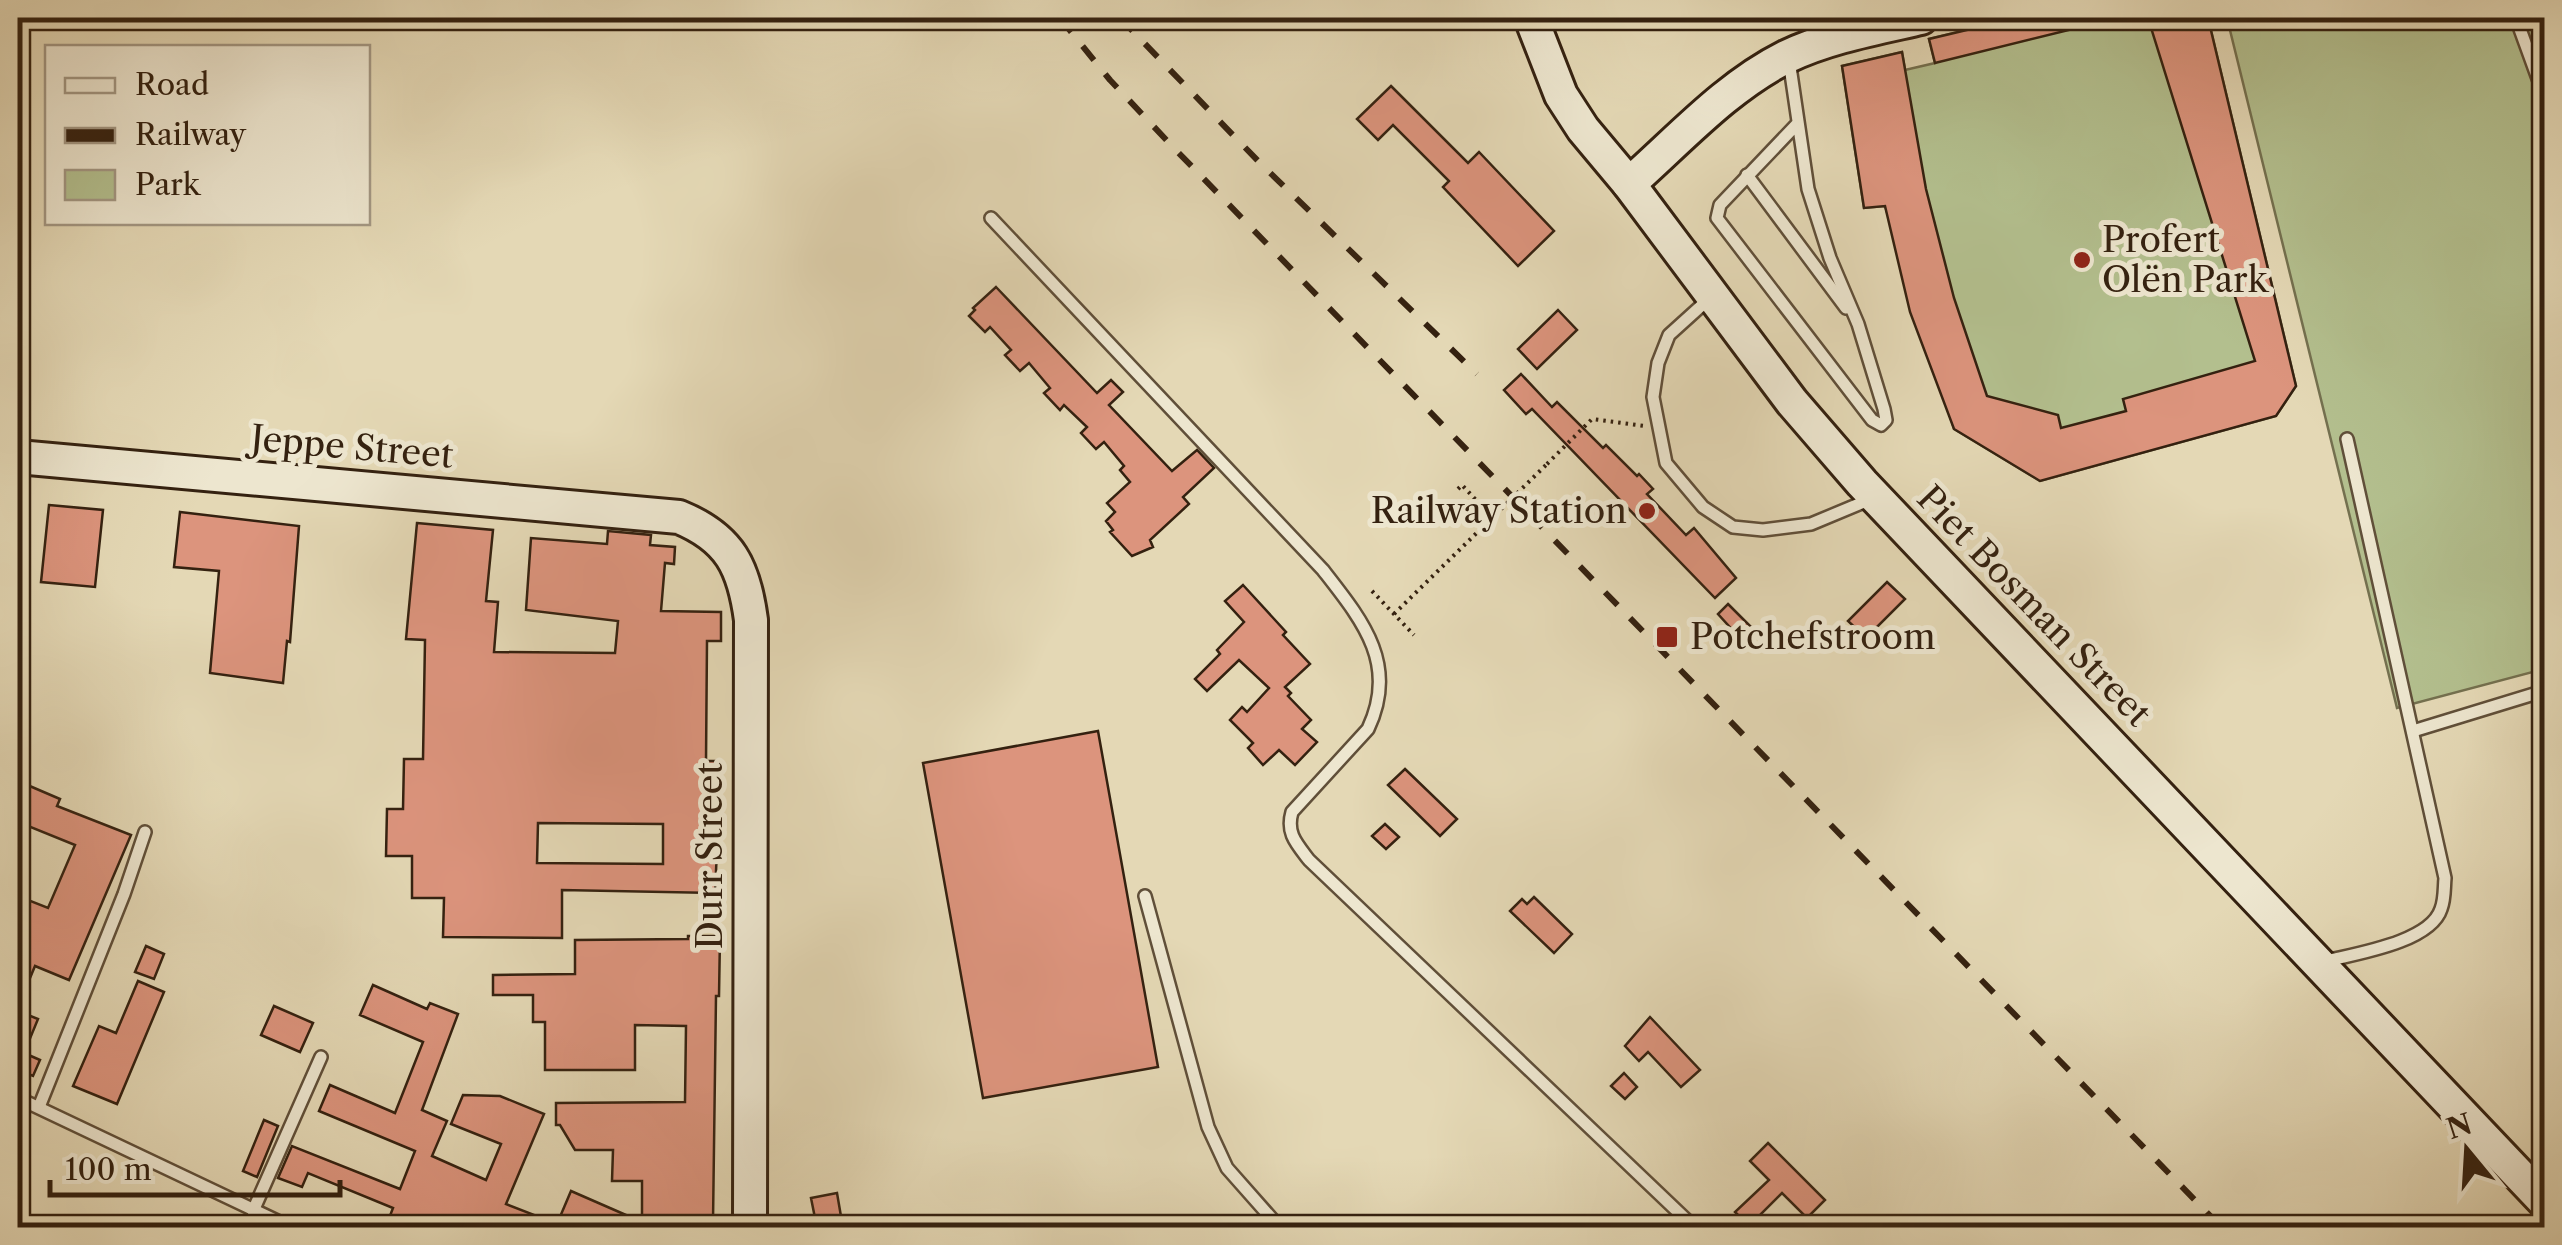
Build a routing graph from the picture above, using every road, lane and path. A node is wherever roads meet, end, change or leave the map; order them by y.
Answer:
1 (1531, 18) edge
2 (1921, 18) edge
3 (2516, 18) edge
4 (1788, 56) junction
5 (2544, 95) edge
6 (1798, 122) junction
7 (1748, 176) junction
8 (1628, 184) junction
9 (991, 218) dead end
10 (1711, 297) junction
11 (1858, 324) junction
12 (1659, 428) junction
13 (2347, 440) dead end
14 (18, 457) edge
15 (1458, 489) dead end
16 (1875, 497) junction
17 (1492, 516) junction
18 (678, 517) joint
19 (1372, 591) dead end
20 (1394, 614) junction
21 (1414, 635) dead end
22 (2544, 692) edge
23 (2413, 731) junction
24 (145, 832) dead end
25 (1144, 896) dead end
26 (2318, 963) junction
27 (321, 1057) dead end
28 (18, 1098) edge
29 (39, 1107) junction
30 (2544, 1201) edge
31 (253, 1212) junction
32 (292, 1228) edge
33 (750, 1228) edge
34 (1280, 1228) edge
35 (1695, 1228) edge

1 - 8 street, Piet Bosman Street
2 - 4 street
3 - 5 lane
4 - 6 lane
4 - 8 street
6 - 7 lane
6 - 11 lane
7 - 11 lane
7 - 11 lane
8 - 10 street, Piet Bosman Street
9 - 35 lane
10 - 12 lane
10 - 16 street, Piet Bosman Street
12 - 16 lane
12 - 17 path, bridge
13 - 23 lane
14 - 18 street, Jeppe Street
15 - 17 path
16 - 26 street, Piet Bosman Street
17 - 20 path, bridge
18 - 33 street, Durr Street
19 - 20 path
20 - 21 path
22 - 23 lane
23 - 26 lane
24 - 29 lane
25 - 34 lane
26 - 30 street, Piet Bosman Street
27 - 31 lane
28 - 29 lane
29 - 31 lane
31 - 32 lane

